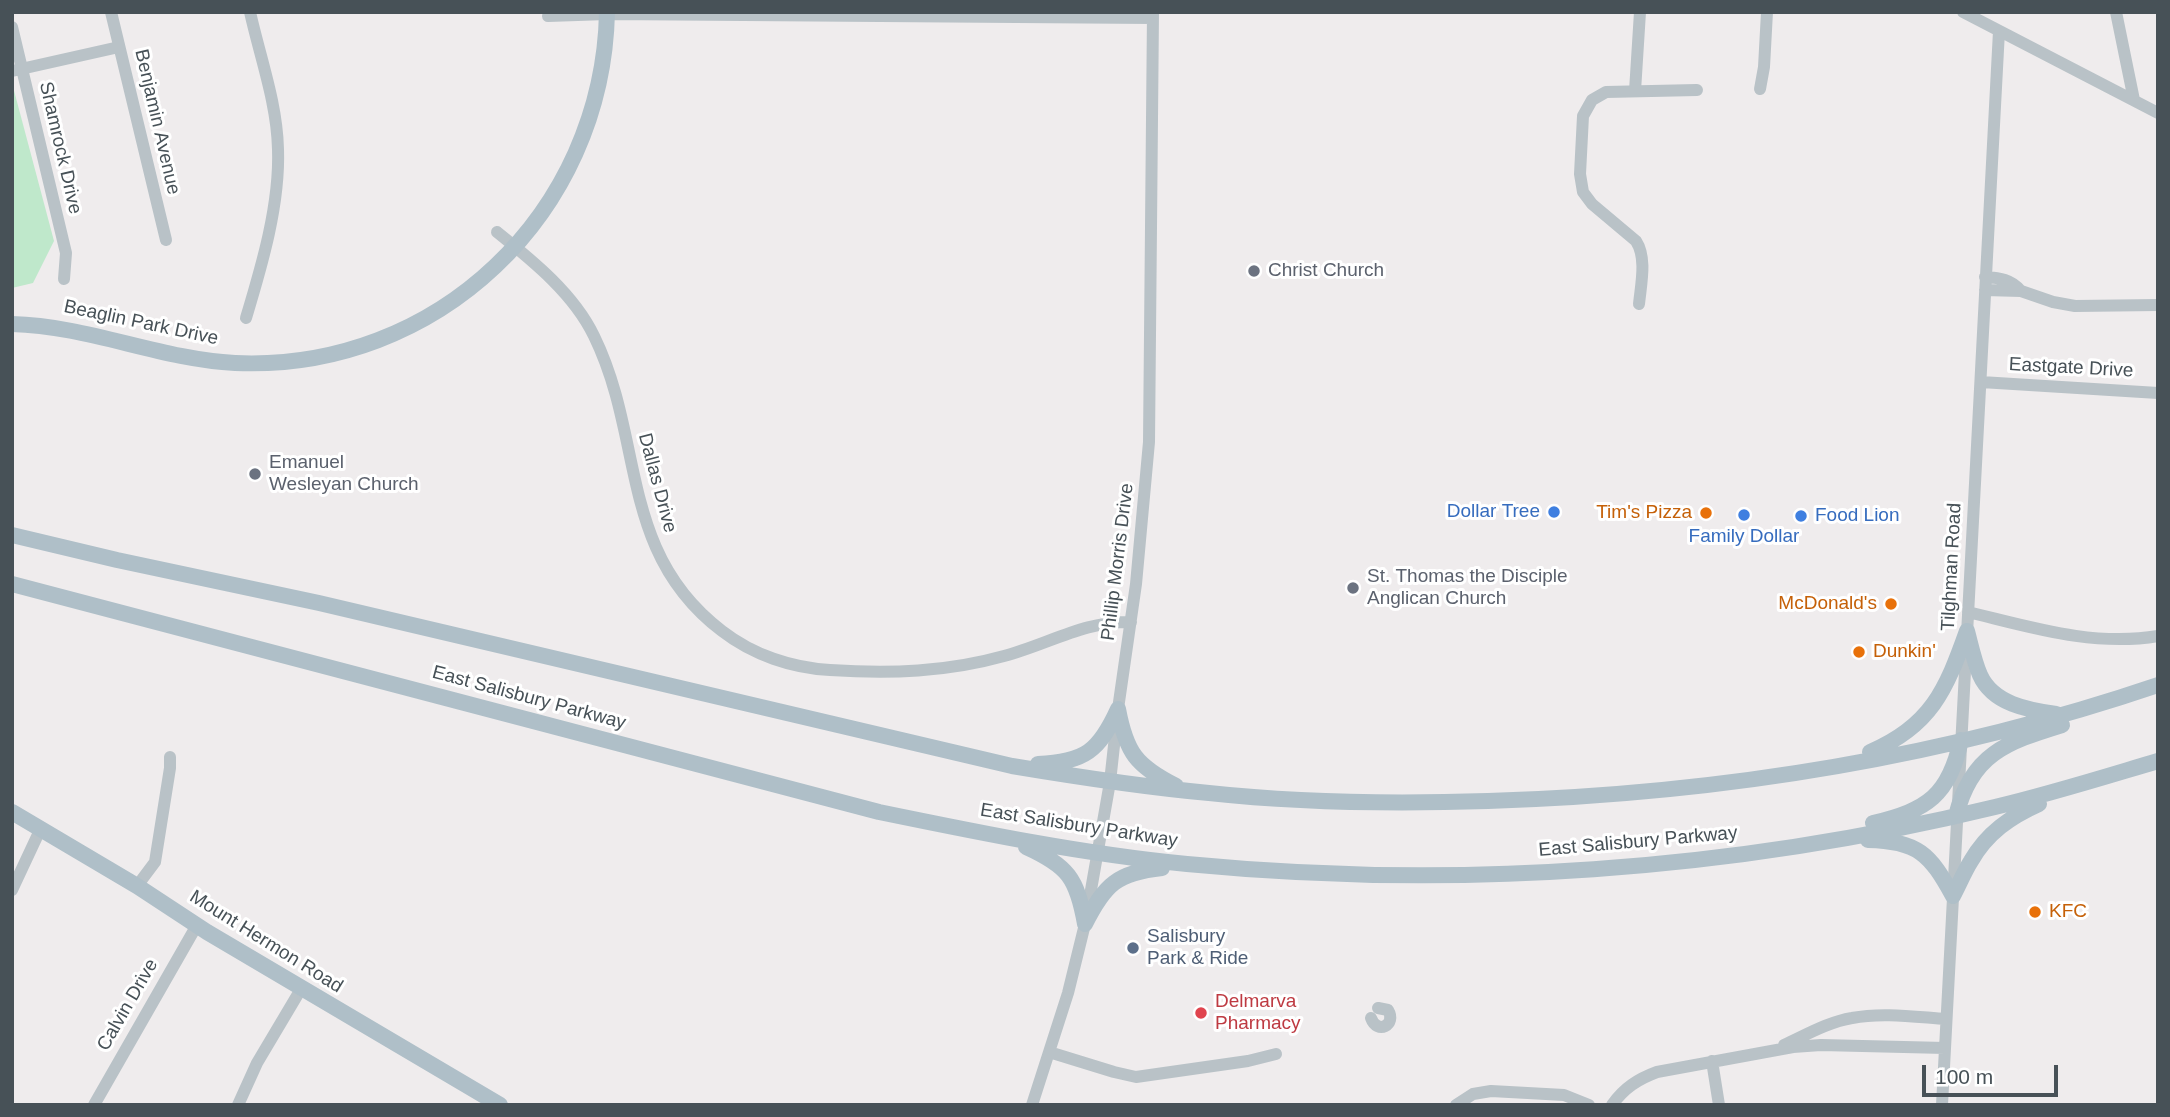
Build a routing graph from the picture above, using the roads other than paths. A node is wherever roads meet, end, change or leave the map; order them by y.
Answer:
1 (111, 12) edge
2 (250, 12) edge
3 (1640, 12) edge
4 (1767, 12) edge
5 (1963, 12) edge
6 (2116, 12) edge
7 (607, 13) edge
8 (1153, 15) edge
9 (548, 16) dead end
10 (12, 27) edge
11 (1999, 31) junction
12 (119, 47) junction
13 (17, 70) edge
14 (1760, 89) dead end
15 (1697, 90) dead end
16 (1635, 91) junction
17 (2134, 100) junction
18 (2158, 113) edge
19 (498, 232) dead end
20 (166, 240) dead end
21 (515, 247) junction
22 (64, 279) dead end
23 (1985, 283) junction
24 (1639, 304) dead end
25 (2158, 305) edge
26 (246, 318) dead end
27 (12, 324) edge
28 (1981, 382) junction
29 (2158, 393) edge
30 (12, 535) edge
31 (12, 584) edge
32 (1968, 612) junction
33 (1131, 622) junction
34 (1967, 631) junction
35 (2158, 636) edge
36 (2158, 685) edge
37 (2158, 695) edge
38 (1118, 709) junction
39 (2062, 715) junction
40 (1961, 740) junction
41 (170, 757) dead end
42 (2158, 761) edge
43 (1836, 765) junction
44 (1012, 766) junction
45 (1110, 782) junction
46 (2073, 786) junction
47 (1188, 791) junction
48 (12, 812) edge
49 (1956, 816) junction
50 (41, 828) junction
51 (1004, 838) junction
52 (1837, 839) junction
53 (1098, 853) junction
54 (1752, 853) junction
55 (1184, 864) junction
56 (137, 886) junction
57 (12, 890) edge
58 (1952, 896) junction
59 (1085, 924) junction
60 (197, 925) junction
61 (301, 989) junction
62 (1946, 1018) junction
63 (1945, 1048) junction
64 (1771, 1051) junction
65 (1049, 1052) junction
66 (1276, 1054) dead end
67 (1712, 1061) junction
68 (94, 1105) edge
69 (238, 1105) edge
70 (500, 1105) edge
71 (1032, 1105) edge
72 (1456, 1105) edge
73 (1589, 1105) edge
74 (1612, 1105) edge
75 (1719, 1105) edge
76 (1942, 1105) edge

1 - 12 street, Benjamin Avenue
2 - 26 street
3 - 16 street
4 - 14 street
5 - 11 street
6 - 17 street
7 - 8 street
7 - 9 street
7 - 21 main road, Beaglin Park Drive
8 - 33 street, Phillip Morris Drive
10 - 13 street, Shamrock Drive
11 - 17 street
11 - 23 street, Tilghman Road
12 - 13 street
12 - 20 street, Benjamin Avenue
13 - 22 street, Shamrock Drive
15 - 16 street
16 - 24 street
17 - 18 street
19 - 21 street, Dallas Drive
21 - 27 main road, Beaglin Park Drive
21 - 33 street, Dallas Drive
23 - 25 street
23 - 28 street, Tilghman Road
28 - 29 street, Eastgate Drive
28 - 32 street, Tilghman Road
30 - 44 main road
31 - 51 main road, East Salisbury Parkway
32 - 34 street, Tilghman Road
32 - 35 street
33 - 38 street, Phillip Morris Drive
34 - 39 main road
34 - 40 street, Tilghman Road
34 - 43 main road
36 - 39 main road
37 - 49 main road
38 - 44 main road
38 - 45 street, Phillip Morris Drive
38 - 47 main road
39 - 40 main road
40 - 43 main road
40 - 49 street, Tilghman Road
40 - 54 main road
41 - 56 street
42 - 46 main road, East Salisbury Parkway
43 - 47 main road
44 - 45 main road
45 - 47 main road
45 - 53 street, Phillip Morris Drive
46 - 49 main road, East Salisbury Parkway
46 - 58 main road
48 - 50 main road, Mount Hermon Road
49 - 52 main road, East Salisbury Parkway
49 - 58 street, Tilghman Road
50 - 56 main road, Mount Hermon Road
50 - 57 street
51 - 53 main road, East Salisbury Parkway
51 - 59 main road
52 - 54 main road, East Salisbury Parkway
52 - 58 main road
53 - 55 main road, East Salisbury Parkway
53 - 59 street, Phillip Morris Drive
54 - 55 main road, East Salisbury Parkway
55 - 59 main road
56 - 60 main road, Mount Hermon Road
58 - 62 street, Tilghman Road
59 - 65 street, Phillip Morris Drive
60 - 61 main road, Mount Hermon Road
60 - 68 street, Calvin Drive
61 - 69 street
61 - 70 main road, Mount Hermon Road
62 - 63 street, Tilghman Road
62 - 64 street
63 - 64 street
63 - 76 street, Tilghman Road
64 - 67 street
65 - 66 street
65 - 71 street, Phillip Morris Drive
67 - 74 street
67 - 75 street
72 - 73 street

